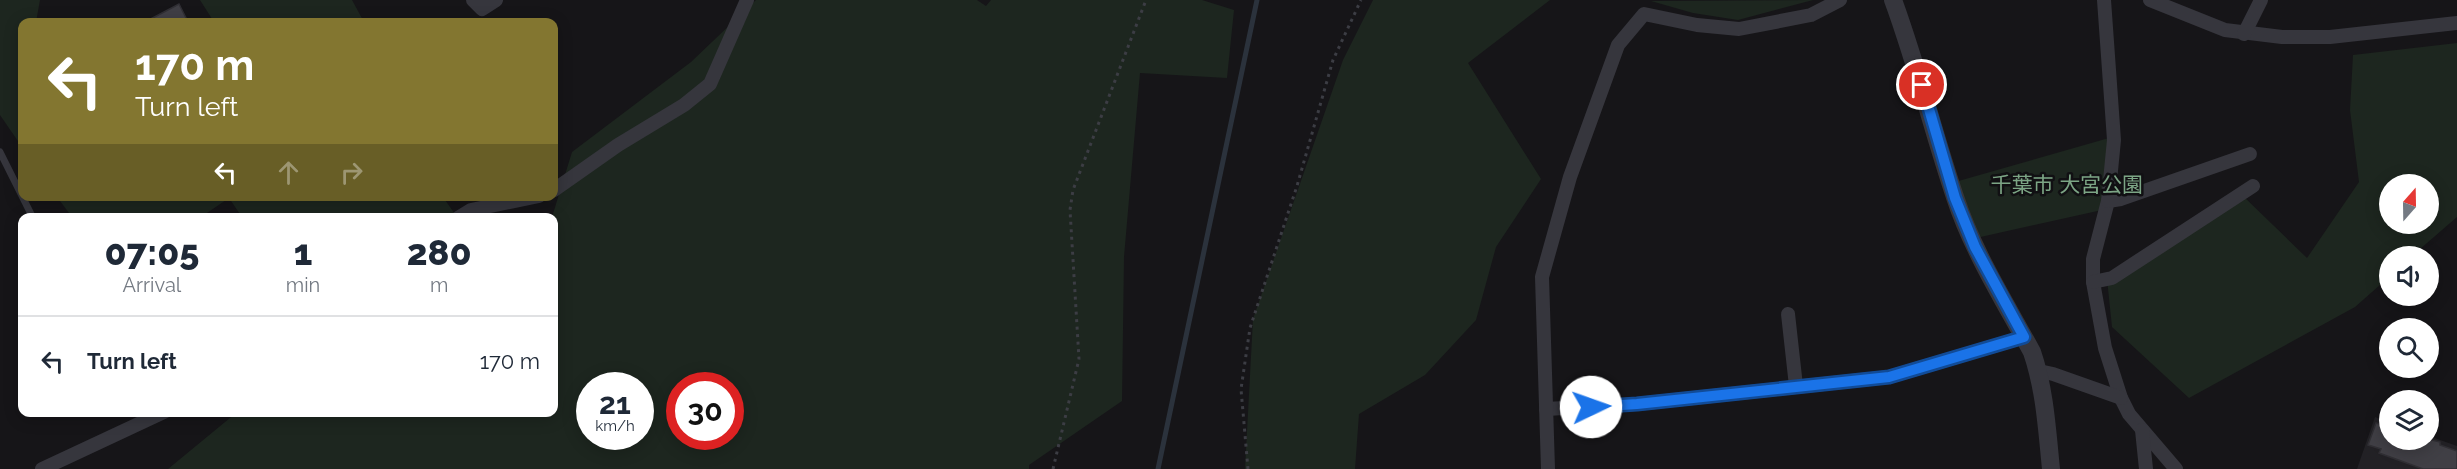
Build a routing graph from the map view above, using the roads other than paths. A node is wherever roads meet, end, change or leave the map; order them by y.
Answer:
1 (473, 0) edge
2 (496, 0) edge
3 (747, 0) edge
4 (1840, 0) edge
5 (1893, 0) edge
6 (2104, 0) edge
7 (2150, 0) edge
8 (2261, 0) edge
9 (2457, 23) edge
10 (2244, 34) junction
11 (0, 152) edge
12 (2250, 154) dead end
13 (2253, 186) dead end
14 (558, 187) edge
15 (18, 188) edge
16 (515, 201) edge
17 (2108, 201) junction
18 (466, 213) edge
19 (2093, 282) junction
20 (1788, 314) dead end
21 (2024, 337) junction
22 (2039, 371) junction
23 (1796, 386) junction
24 (2121, 398) junction
25 (1546, 409) junction
26 (153, 417) edge
27 (2142, 430) junction
28 (42, 469) edge
29 (1548, 469) edge
30 (2051, 469) edge
31 (2146, 469) edge
32 (2176, 469) edge

1 - 2 street
3 - 14 street
4 - 25 street
5 - 21 street
6 - 17 street
7 - 10 street
8 - 10 street
9 - 10 street
11 - 15 lane
12 - 17 street
13 - 19 street
16 - 18 street
17 - 19 street
19 - 24 street
20 - 23 street
21 - 22 street
21 - 23 street
22 - 24 street
22 - 30 street
23 - 25 street
24 - 27 street
25 - 29 street
26 - 28 street
27 - 31 street
27 - 32 street

